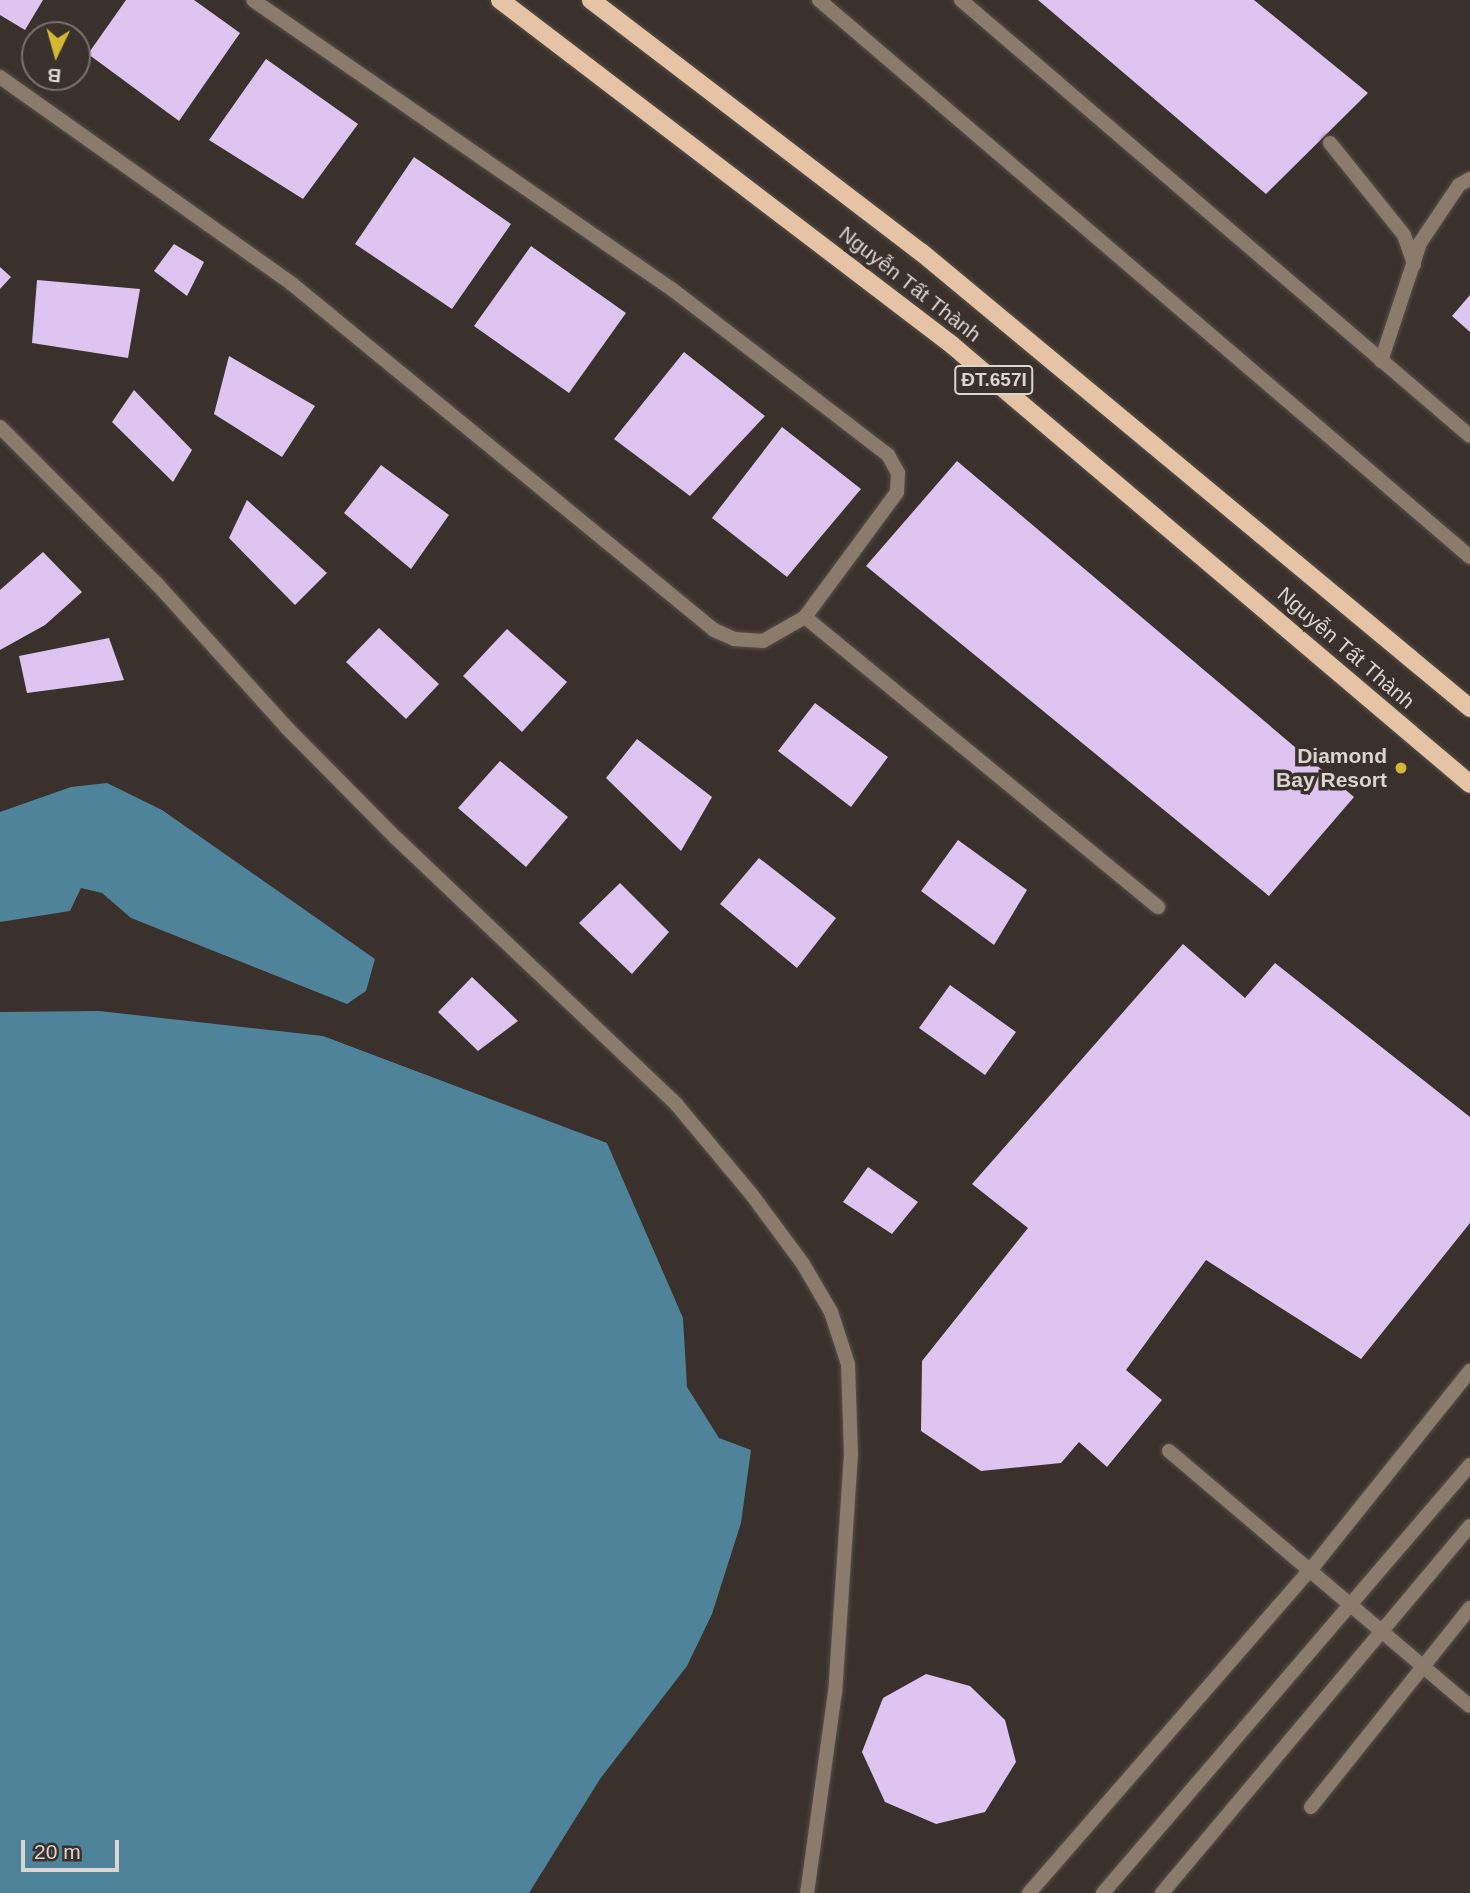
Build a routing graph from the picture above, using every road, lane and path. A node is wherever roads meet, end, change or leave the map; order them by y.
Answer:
1 (253, 0) edge
2 (500, 0) edge
3 (591, 0) edge
4 (819, 0) edge
5 (961, 0) edge
6 (0, 77) edge
7 (1330, 143) dead end
8 (1470, 179) edge
9 (1414, 264) junction
10 (1381, 361) junction
11 (0, 427) edge
12 (1470, 436) edge
13 (1470, 557) edge
14 (806, 617) junction
15 (1470, 708) edge
16 (1470, 784) edge
17 (1158, 907) dead end
18 (1470, 1371) edge
19 (1169, 1451) dead end
20 (1470, 1465) edge
21 (1470, 1526) edge
22 (1311, 1568) junction
23 (1351, 1605) junction
24 (1470, 1608) edge
25 (1381, 1630) junction
26 (1422, 1666) junction
27 (1470, 1706) edge
28 (1311, 1807) dead end
29 (807, 1893) edge
30 (1029, 1893) edge
31 (1103, 1893) edge
32 (1162, 1893) edge

1 - 14 lane
2 - 16 main road, Nguyễn Tất Thành / ĐT.657I
3 - 15 main road, Nguyễn Tất Thành / ĐT.657I
4 - 13 lane
5 - 10 lane
6 - 14 lane
7 - 9 lane
8 - 9 lane
9 - 10 lane
10 - 12 lane
11 - 29 lane
14 - 17 lane
18 - 22 lane
19 - 22 lane
20 - 23 lane
21 - 25 lane
22 - 23 lane
22 - 30 lane
23 - 25 lane
23 - 31 lane
24 - 26 lane
25 - 26 lane
25 - 32 lane
26 - 27 lane
26 - 28 lane

